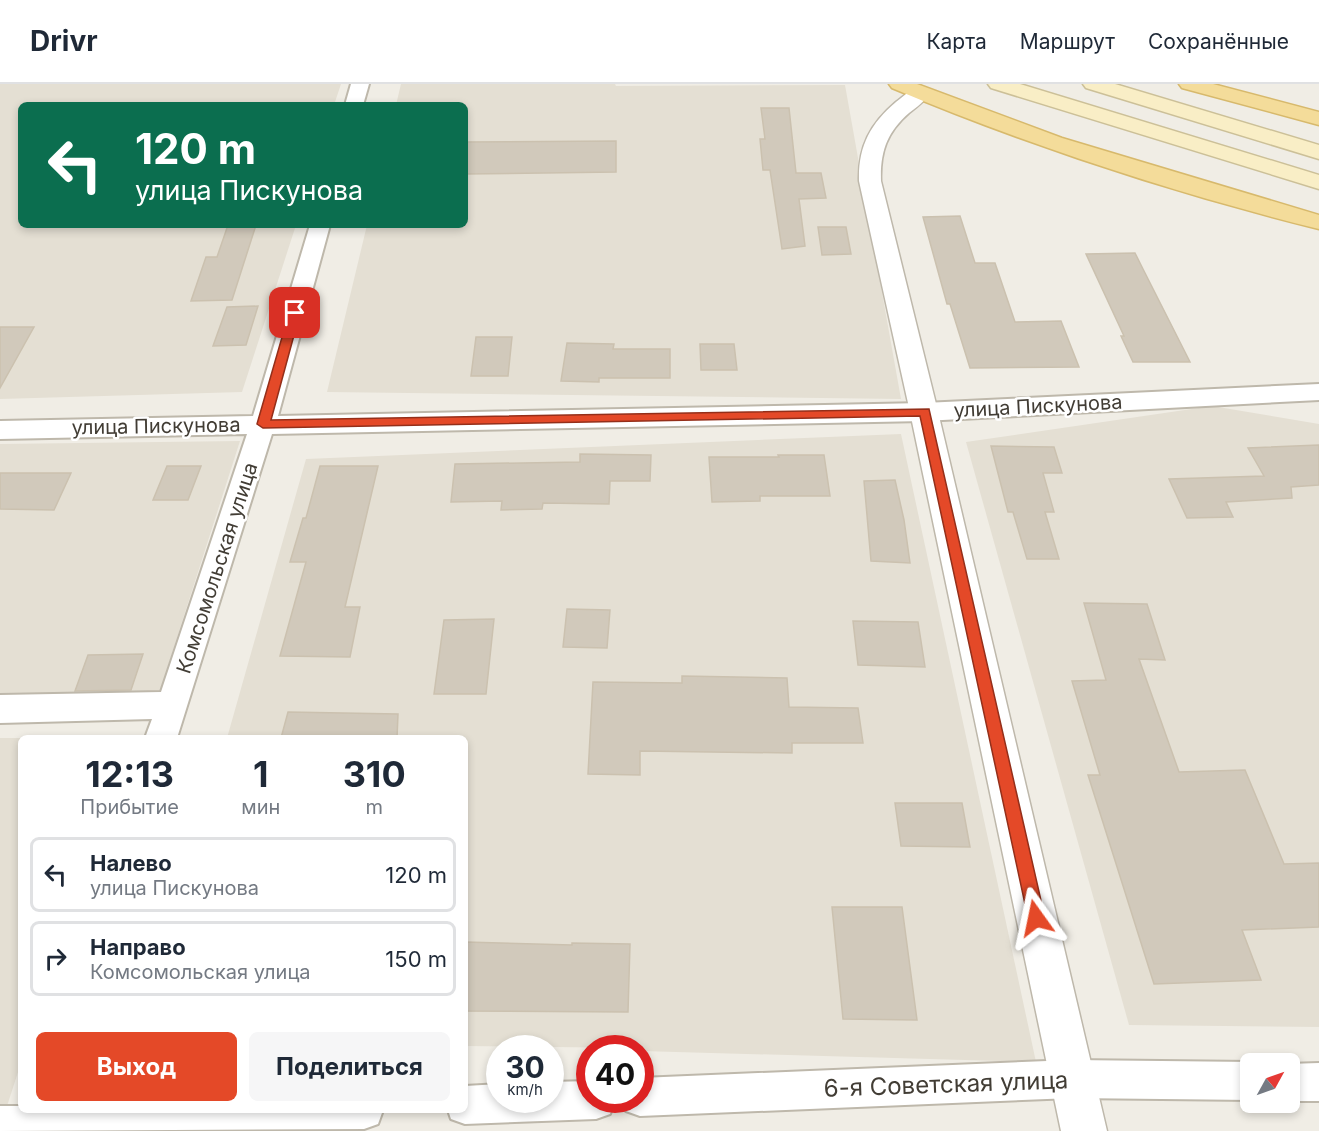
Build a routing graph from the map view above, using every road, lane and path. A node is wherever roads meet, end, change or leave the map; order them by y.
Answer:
1 (360, 84) edge
2 (998, 84) edge
3 (1093, 84) edge
4 (1189, 84) edge
5 (909, 89) edge
6 (355, 102) edge
7 (1319, 119) edge
8 (1319, 152) edge
9 (1319, 183) edge
10 (1319, 222) edge
11 (319, 228) edge
12 (1319, 392) edge
13 (924, 412) junction
14 (263, 424) junction
15 (0, 430) edge
16 (173, 705) junction
17 (0, 709) edge
18 (162, 735) edge
19 (1072, 1078) junction
20 (1240, 1081) edge
21 (1300, 1082) edge
22 (1319, 1082) edge
23 (654, 1097) edge
24 (576, 1101) edge
25 (468, 1106) edge
26 (260, 1113) edge
27 (17, 1120) edge
28 (1084, 1131) edge

1 - 6 street
2 - 9 main road
3 - 8 main road
4 - 7 main road
5 - 10 main road
5 - 13 street
11 - 14 street, Комсомольская улица
12 - 13 street, улица Пискунова
13 - 14 street, улица Пискунова
13 - 19 street
14 - 15 street, улица Пискунова
14 - 16 street, Комсомольская улица
16 - 17 street
16 - 18 street, Комсомольская улица
19 - 20 street, 6-я Советская улица
19 - 23 street, 6-я Советская улица
19 - 28 street
21 - 22 street
24 - 25 street
26 - 27 street

